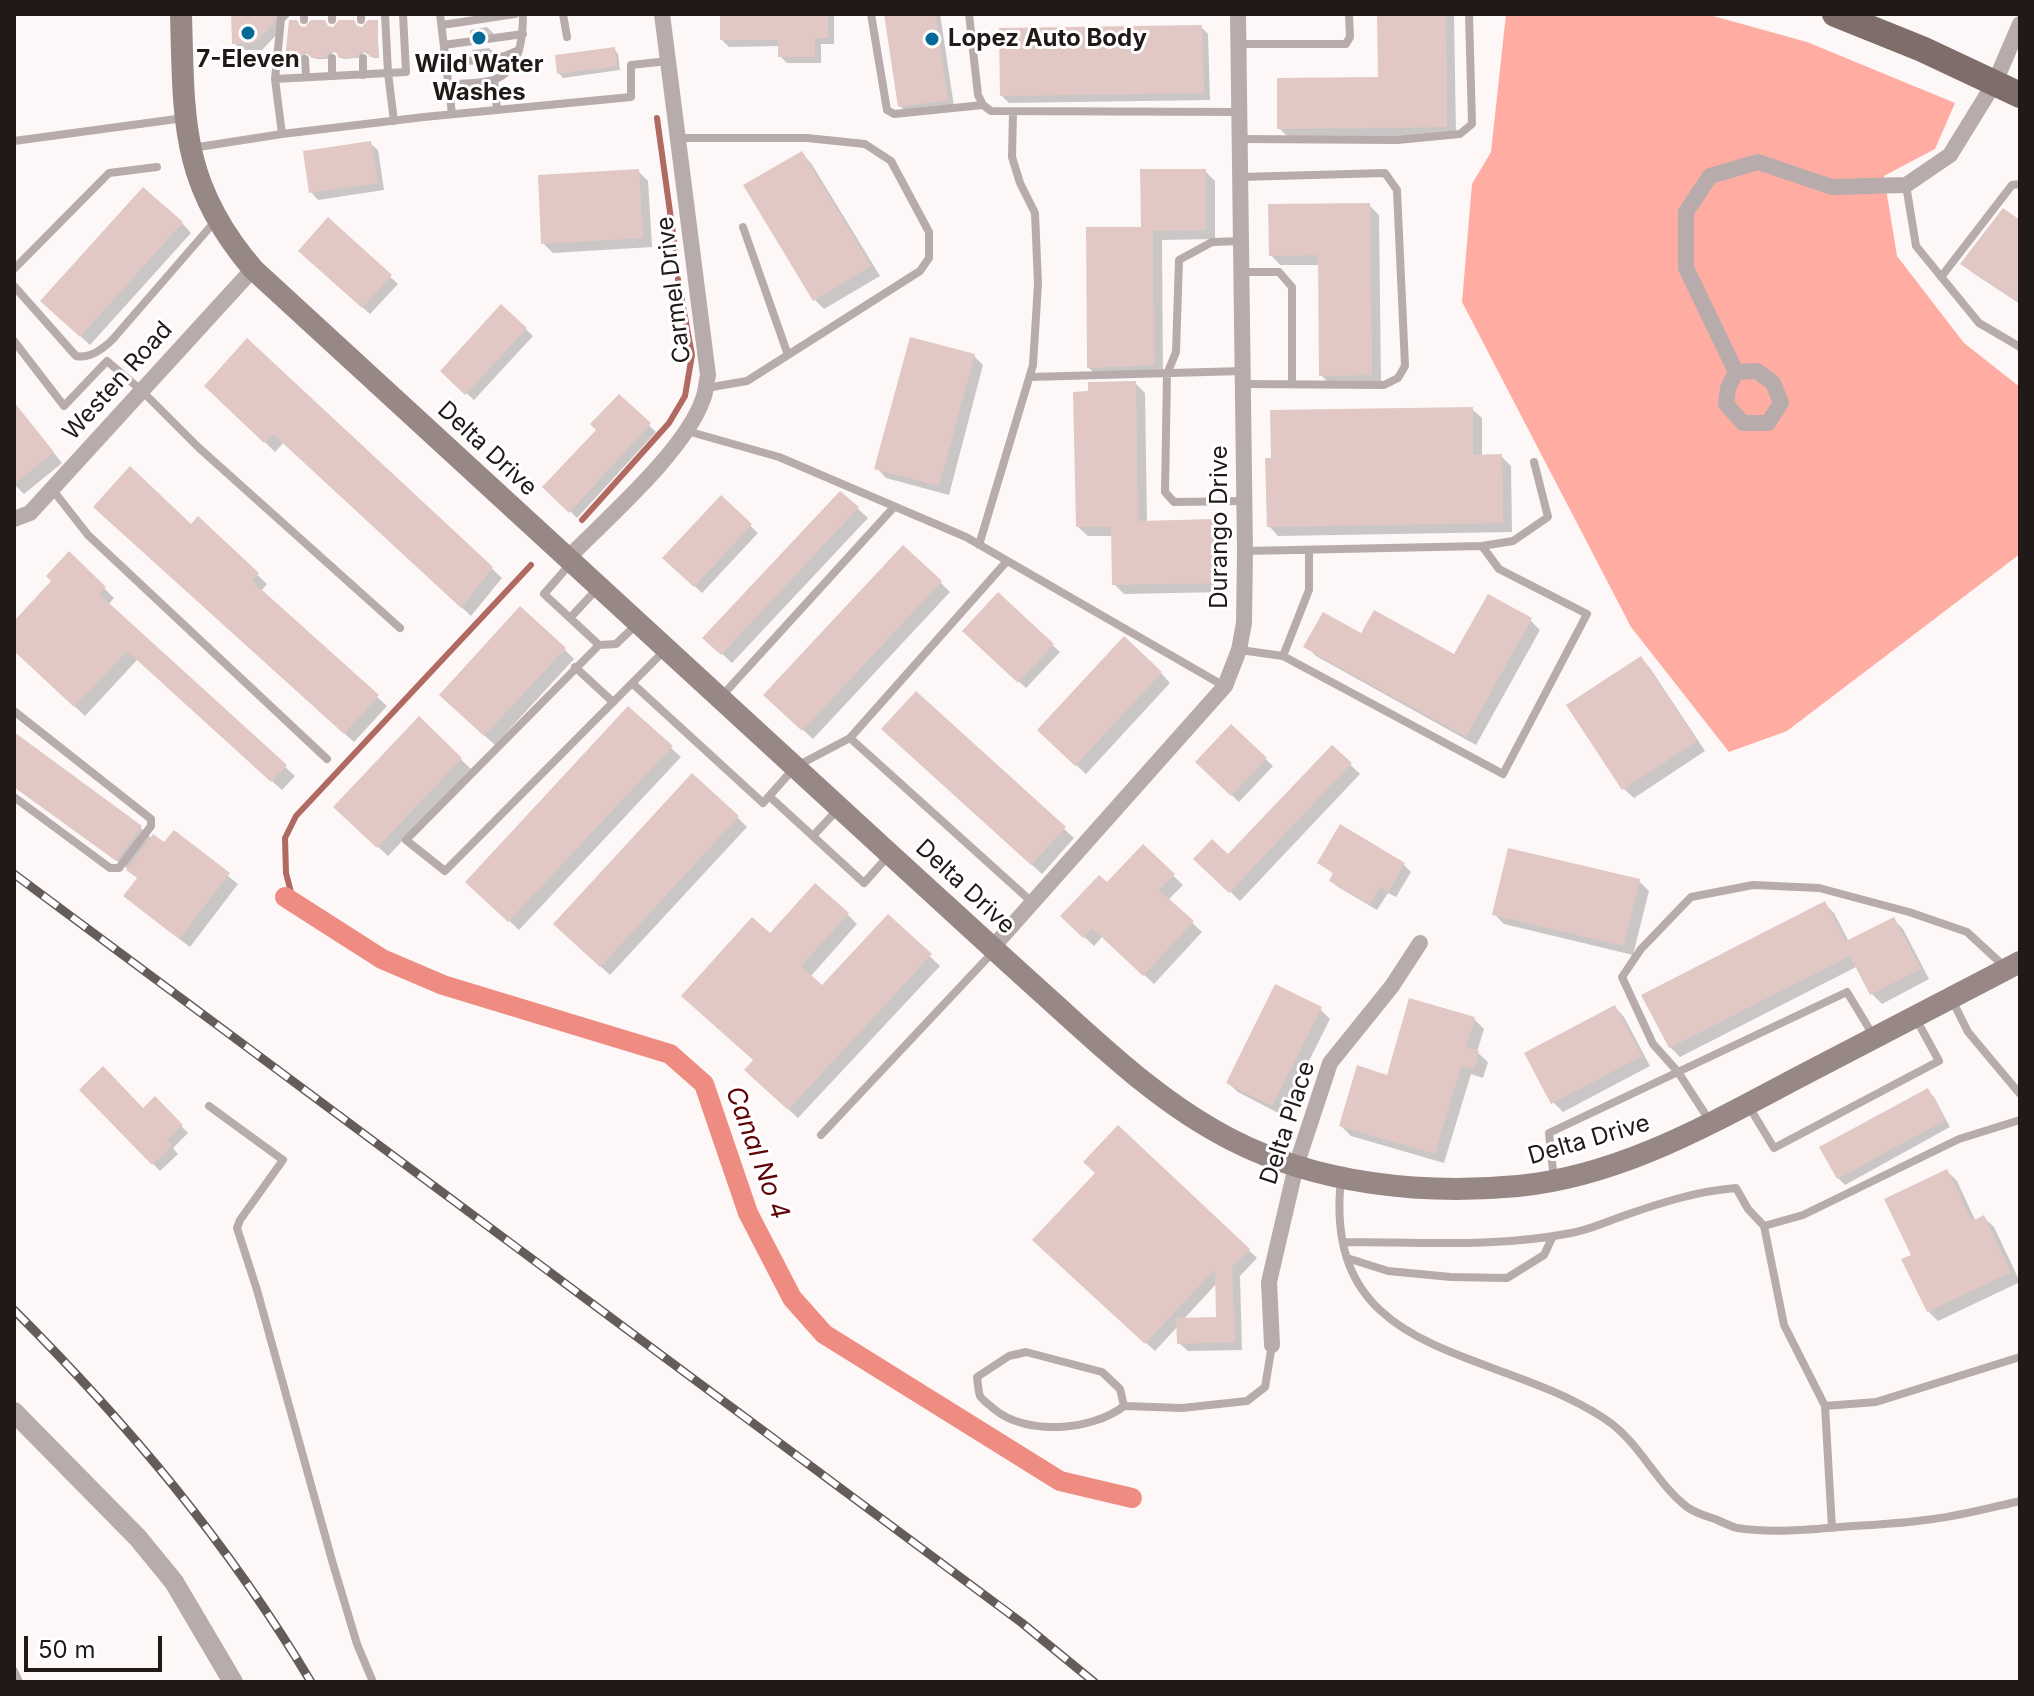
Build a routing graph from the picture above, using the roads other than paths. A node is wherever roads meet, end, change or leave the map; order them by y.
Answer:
1 (181, 14) edge
2 (286, 14) edge
3 (385, 14) edge
4 (403, 14) edge
5 (440, 14) edge
6 (515, 14) edge
7 (523, 14) edge
8 (563, 14) edge
9 (662, 14) edge
10 (871, 14) edge
11 (969, 14) edge
12 (1238, 14) edge
13 (1349, 14) edge
14 (1469, 14) edge
15 (1835, 14) edge
16 (1870, 20) edge
17 (2020, 24) edge
18 (442, 25) junction
19 (523, 34) junction
20 (567, 37) dead end
21 (1238, 44) junction
22 (444, 45) junction
23 (519, 50) junction
24 (332, 58) dead end
25 (363, 58) dead end
26 (305, 59) dead end
27 (668, 61) junction
28 (446, 64) junction
29 (388, 73) junction
30 (363, 75) junction
31 (332, 76) junction
32 (306, 77) junction
33 (275, 79) junction
34 (494, 80) junction
35 (1995, 82) junction
36 (449, 85) junction
37 (2020, 95) edge
38 (983, 105) junction
39 (497, 110) junction
40 (1013, 112) junction
41 (1240, 112) junction
42 (452, 114) junction
43 (184, 118) junction
44 (394, 121) junction
45 (282, 134) junction
46 (679, 138) junction
47 (1241, 139) junction
48 (14, 141) edge
49 (189, 148) junction
50 (157, 167) dead end
51 (1241, 177) junction
52 (2020, 184) edge
53 (1906, 185) junction
54 (217, 219) junction
55 (743, 227) dead end
56 (1240, 241) junction
57 (14, 269) edge
58 (253, 269) junction
59 (1241, 272) junction
60 (1941, 277) junction
61 (14, 286) edge
62 (14, 341) edge
63 (2020, 347) edge
64 (788, 355) junction
65 (1736, 372) dead end
66 (1167, 374) junction
67 (1030, 377) junction
68 (1243, 378) junction
69 (1292, 384) junction
70 (705, 389) junction
71 (142, 391) junction
72 (687, 431) junction
73 (1534, 462) dead end
74 (52, 489) junction
75 (1245, 501) junction
76 (894, 507) junction
77 (14, 519) edge
78 (979, 545) junction
79 (1482, 546) junction
80 (1245, 551) junction
81 (1309, 551) junction
82 (570, 561) junction
83 (1007, 561) junction
84 (598, 587) junction
85 (570, 618) junction
86 (638, 623) junction
87 (400, 628) dead end
88 (599, 645) junction
89 (666, 649) junction
90 (1239, 650) junction
91 (1283, 656) junction
92 (575, 667) junction
93 (632, 683) junction
94 (1225, 686) junction
95 (720, 698) junction
96 (613, 702) junction
97 (14, 711) edge
98 (850, 738) junction
99 (327, 759) dead end
100 (795, 767) junction
101 (769, 796) junction
102 (14, 797) edge
103 (839, 808) junction
104 (813, 836) junction
105 (890, 854) junction
106 (1034, 904) junction
107 (1420, 943) dead end
108 (993, 949) junction
109 (2013, 965) edge
110 (1951, 998) junction
111 (1915, 1017) junction
112 (1874, 1038) junction
113 (1678, 1072) junction
114 (2016, 1087) edge
115 (1748, 1104) junction
116 (209, 1106) dead end
117 (2020, 1120) edge
118 (1711, 1123) junction
119 (821, 1135) dead end
120 (1296, 1166) junction
121 (1342, 1177) junction
122 (1555, 1181) junction
123 (1764, 1226) junction
124 (1553, 1236) junction
125 (1344, 1242) junction
126 (1347, 1258) junction
127 (1272, 1345) joint
128 (2020, 1357) edge
129 (1124, 1406) junction
130 (1825, 1406) junction
131 (14, 1412) edge
132 (2020, 1501) edge
133 (1832, 1528) junction
134 (14, 1671) edge
135 (19, 1682) edge
136 (233, 1682) edge
137 (373, 1682) edge

1 - 43 main road, Delta Drive
2 - 33 lane
3 - 29 lane
4 - 29 lane
5 - 18 lane
6 - 18 lane
7 - 19 lane
8 - 20 lane
9 - 27 street, Carmel Drive
10 - 38 lane
11 - 38 lane
12 - 21 street, Durango Drive
13 - 21 lane
14 - 47 lane
15 - 16 main road
16 - 35 main road
17 - 35 street
18 - 22 lane
19 - 22 lane
19 - 23 lane
21 - 41 street, Durango Drive
22 - 28 lane
23 - 28 lane
23 - 34 lane
24 - 31 lane
25 - 30 lane
26 - 32 lane
27 - 39 lane
27 - 46 street, Carmel Drive
28 - 36 lane
29 - 30 lane
29 - 44 lane
30 - 31 lane
31 - 32 lane
32 - 33 lane
33 - 45 lane
34 - 36 lane
34 - 39 lane
35 - 37 main road
35 - 53 street
36 - 42 lane
38 - 40 lane
39 - 42 lane
40 - 41 lane
40 - 67 lane
41 - 47 street, Durango Drive
42 - 44 lane
43 - 48 lane
43 - 49 main road, Delta Drive
44 - 45 lane
45 - 49 lane
46 - 64 lane
46 - 70 street, Carmel Drive
47 - 51 street, Durango Drive
49 - 54 main road, Delta Drive
50 - 57 lane
51 - 56 street, Durango Drive
51 - 69 lane
52 - 60 lane
53 - 60 lane
53 - 65 street
54 - 58 main road, Delta Drive
54 - 61 lane
55 - 64 lane
56 - 59 street, Durango Drive
56 - 66 lane
58 - 71 street, Westen Road
58 - 82 main road, Delta Drive
59 - 68 street, Durango Drive
59 - 69 lane
60 - 63 lane
62 - 71 lane
64 - 70 lane
66 - 67 lane
66 - 68 lane
66 - 75 lane
67 - 78 lane
68 - 69 lane
68 - 75 street, Durango Drive
70 - 72 street, Carmel Drive
71 - 74 street, Westen Road
71 - 87 lane
72 - 76 lane
72 - 82 street, Carmel Drive
73 - 79 lane
74 - 77 street, Westen Road
74 - 99 lane
75 - 80 street, Durango Drive
76 - 78 lane
76 - 95 lane
78 - 83 lane
79 - 81 lane
79 - 91 lane
80 - 81 lane
80 - 90 street, Durango Drive
81 - 91 lane
82 - 84 main road, Delta Drive
82 - 85 lane
83 - 94 lane
83 - 98 lane
84 - 85 lane
84 - 86 main road, Delta Drive
85 - 88 lane
86 - 88 lane
86 - 89 main road, Delta Drive
88 - 92 lane
89 - 93 lane
89 - 95 main road, Delta Drive
90 - 91 lane
90 - 94 street, Durango Drive
92 - 96 lane
92 - 96 lane
93 - 96 lane
93 - 101 lane
94 - 106 street, Durango Drive
95 - 100 main road, Delta Drive
97 - 102 lane
98 - 100 lane
98 - 106 lane
100 - 101 lane
100 - 103 main road, Delta Drive
101 - 104 lane
103 - 104 lane
103 - 105 main road, Delta Drive
104 - 105 lane
105 - 108 main road, Delta Drive
106 - 108 street, Durango Drive
107 - 120 street, Delta Place
108 - 119 lane
108 - 120 main road, Delta Drive
109 - 110 main road, Delta Drive
109 - 113 lane
110 - 111 main road, Delta Drive
110 - 114 lane
111 - 112 main road, Delta Drive
111 - 115 lane
112 - 113 lane
112 - 115 main road, Delta Drive
113 - 118 lane
113 - 122 lane
115 - 118 main road, Delta Drive
116 - 137 lane
117 - 123 lane
118 - 122 main road, Delta Drive
120 - 121 main road, Delta Drive
120 - 127 street, Delta Place
121 - 122 main road, Delta Drive
121 - 125 lane
123 - 124 lane
123 - 130 lane
124 - 125 lane
124 - 126 lane
125 - 126 lane
126 - 133 lane
127 - 129 lane
128 - 130 lane
129 - 129 lane
130 - 133 lane
131 - 136 street
132 - 133 lane
134 - 135 lane

